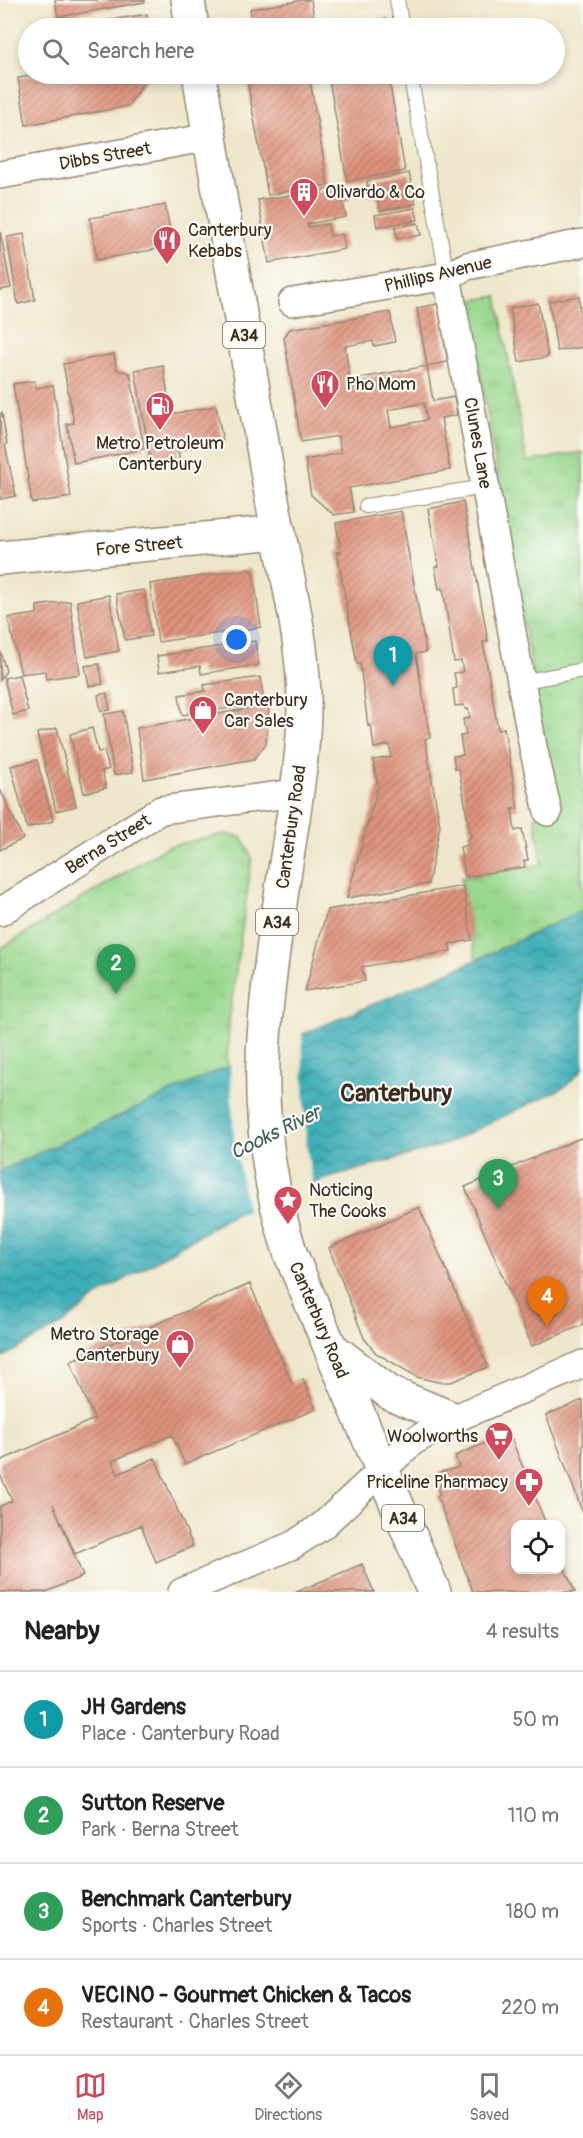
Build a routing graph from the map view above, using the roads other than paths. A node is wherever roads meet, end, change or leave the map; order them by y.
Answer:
1 (188, 0) edge
2 (396, 0) edge
3 (191, 18) edge
4 (400, 18) edge
5 (201, 84) edge
6 (412, 84) edge
7 (210, 137) junction
8 (0, 175) edge
9 (583, 243) edge
10 (447, 276) junction
11 (292, 302) dead end
12 (485, 487) junction
13 (366, 506) dead end
14 (279, 532) junction
15 (0, 558) edge
16 (583, 670) edge
17 (521, 682) junction
18 (297, 793) junction
19 (548, 812) dead end
20 (3, 903) edge
21 (330, 1347) junction
22 (583, 1364) edge
23 (453, 1419) junction
24 (382, 1468) junction
25 (182, 1592) edge
26 (434, 1592) edge

1 - 3 main road
2 - 4 lane
5 - 7 main road, Canterbury Road / A34
6 - 10 lane, Clunes Lane
7 - 8 street, Dibbs Street
7 - 14 main road, Canterbury Road / A34
9 - 10 street, Phillips Avenue
10 - 11 street, Phillips Avenue
10 - 12 street, Clunes Lane
12 - 13 lane
12 - 17 street, Clunes Lane
14 - 15 main road, Fore Street
14 - 18 main road, Canterbury Road / A34
16 - 17 lane
17 - 19 street, Clunes Lane
18 - 20 street, Berna Street
18 - 21 main road, Canterbury Road / A34
21 - 23 main road
21 - 24 main road, Canterbury Road / A34
22 - 23 street
23 - 24 street
24 - 25 street
24 - 26 main road, Canterbury Road / A34

